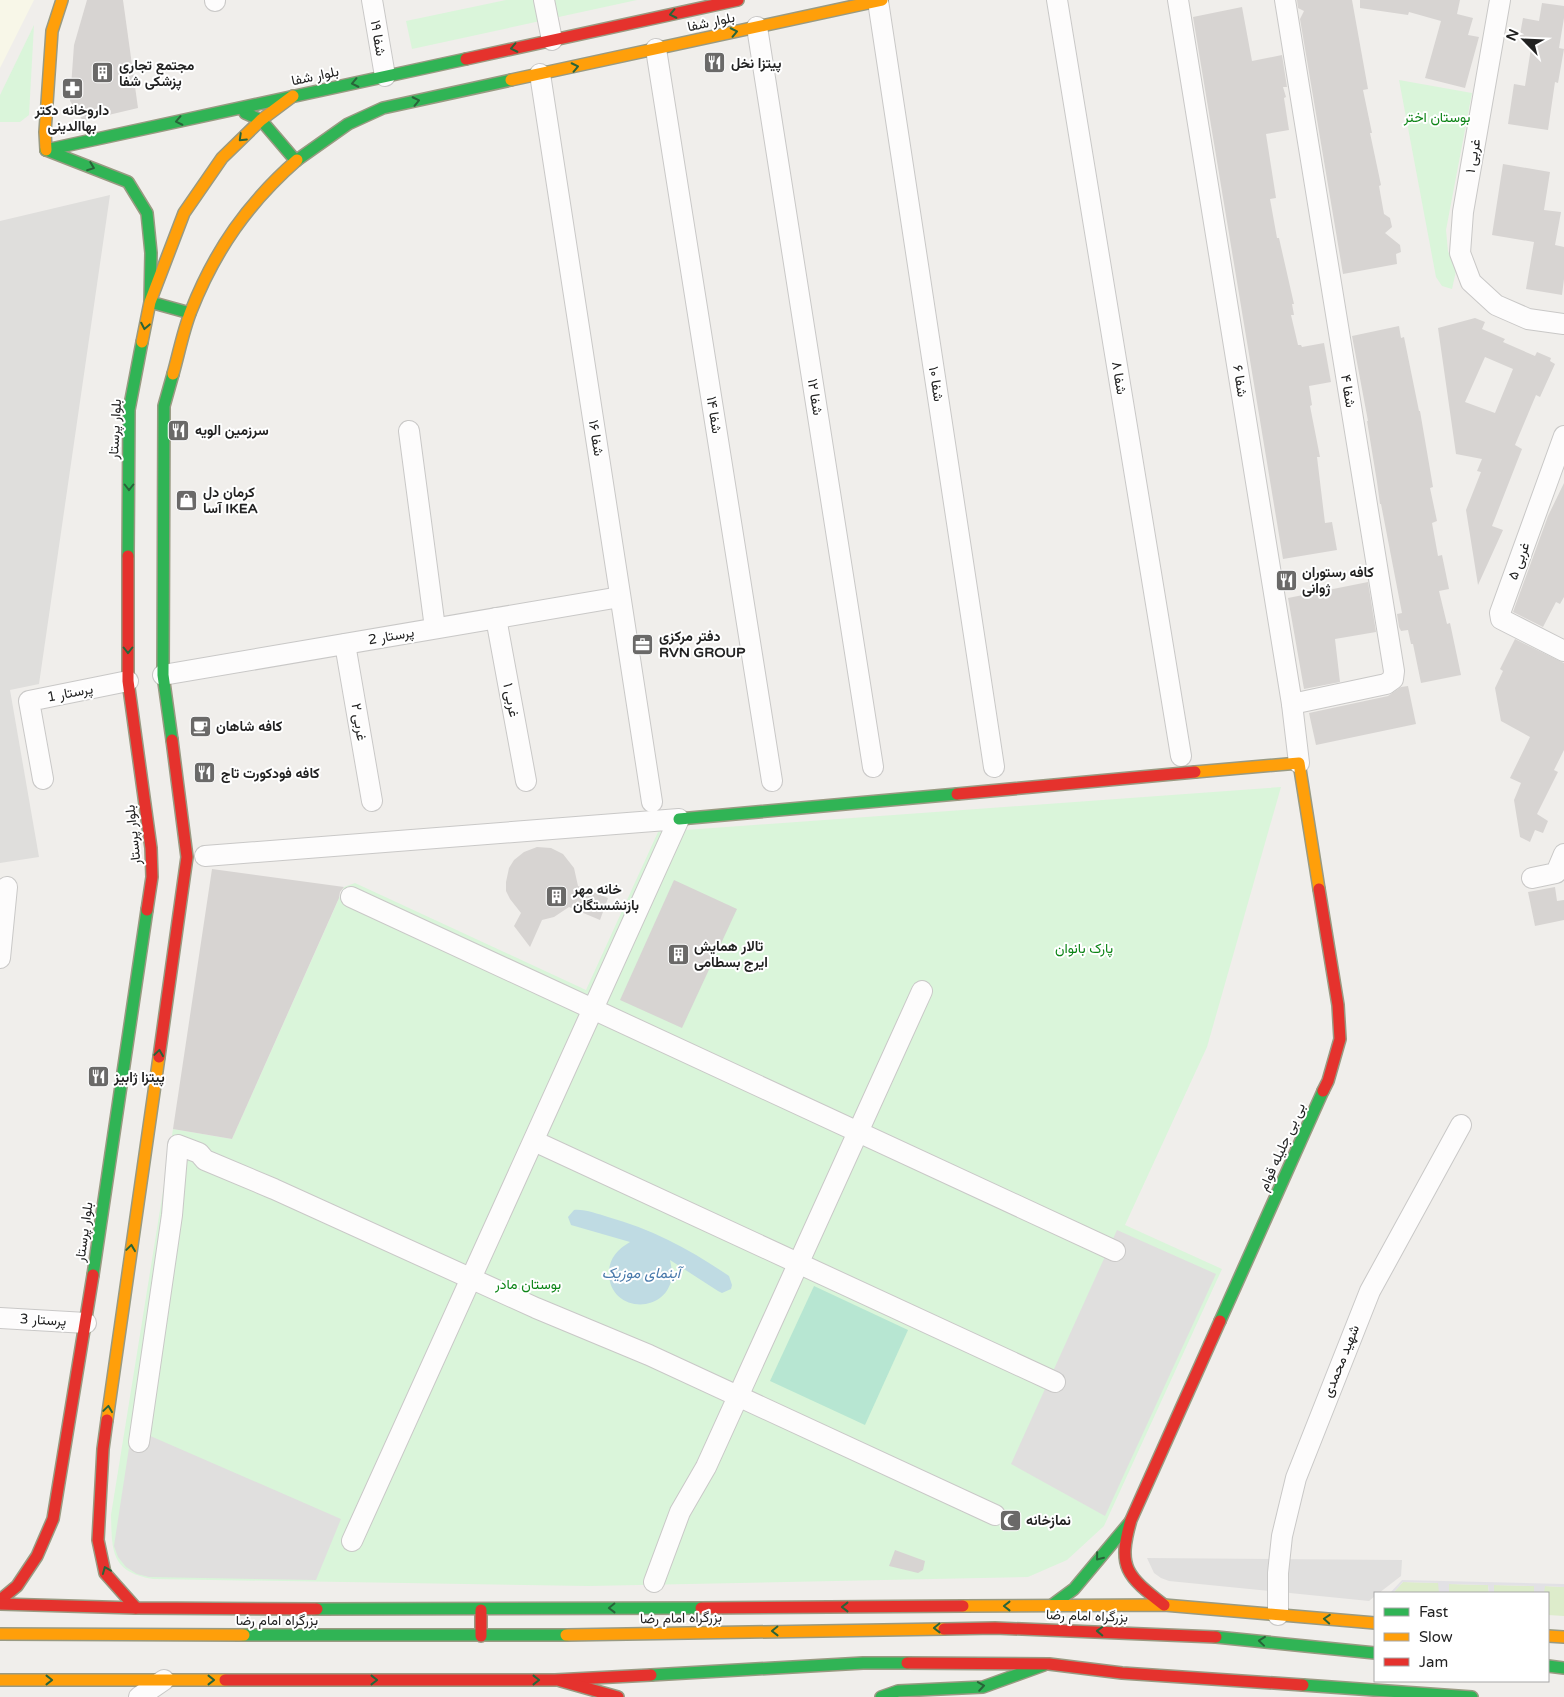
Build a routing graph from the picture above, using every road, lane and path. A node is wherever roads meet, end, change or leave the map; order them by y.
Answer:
1 (62, 0) edge
2 (372, 0) edge
3 (544, 0) edge
4 (738, 0) edge
5 (880, 0) edge
6 (1057, 0) edge
7 (1178, 0) edge
8 (1285, 0) edge
9 (1500, 0) edge
10 (757, 27) junction
11 (552, 40) junction
12 (656, 49) junction
13 (540, 74) junction
14 (385, 76) junction
15 (293, 96) junction
16 (236, 109) junction
17 (261, 120) junction
18 (46, 150) junction
19 (296, 161) junction
20 (150, 302) junction
21 (190, 313) junction
22 (1564, 324) edge
23 (409, 431) dead end
24 (1564, 436) edge
25 (620, 597) junction
26 (496, 618) junction
27 (435, 628) junction
28 (345, 644) junction
29 (1564, 651) edge
30 (163, 674) junction
31 (128, 680) junction
32 (1292, 704) junction
33 (1181, 756) dead end
34 (1298, 763) junction
35 (873, 767) dead end
36 (994, 767) dead end
37 (43, 779) dead end
38 (526, 781) dead end
39 (772, 781) dead end
40 (372, 801) dead end
41 (652, 802) dead end
42 (679, 819) junction
43 (1564, 854) edge
44 (206, 856) dead end
45 (1532, 878) dead end
46 (7, 887) dead end
47 (351, 897) dead end
48 (0, 958) edge
49 (922, 991) dead end
50 (593, 1009) junction
51 (1461, 1125) dead end
52 (858, 1132) junction
53 (534, 1141) junction
54 (1115, 1251) dead end
55 (798, 1264) junction
56 (471, 1278) junction
57 (0, 1318) edge
58 (86, 1323) junction
59 (1055, 1382) dead end
60 (738, 1396) junction
61 (139, 1442) dead end
62 (995, 1515) dead end
63 (1131, 1520) junction
64 (352, 1542) dead end
65 (654, 1582) dead end
66 (0, 1600) edge
67 (0, 1604) edge
68 (1164, 1605) junction
69 (1051, 1606) junction
70 (136, 1608) junction
71 (481, 1610) junction
72 (1278, 1615) junction
73 (1374, 1623) edge
74 (995, 1628) junction
75 (0, 1634) edge
76 (480, 1636) junction
77 (1549, 1636) edge
78 (1564, 1637) edge
79 (1374, 1653) edge
80 (1049, 1664) junction
81 (1549, 1666) edge
82 (1564, 1668) edge
83 (0, 1680) edge
84 (164, 1680) junction
85 (555, 1680) junction
86 (1350, 1689) junction
87 (139, 1697) edge
88 (618, 1697) edge
89 (881, 1697) edge
90 (1364, 1697) edge
91 (1472, 1697) edge

1 - 18 main road
2 - 14 street, شفا ۱۹
3 - 11 street
4 -> 11 main road, بلوار شفا
5 - 10 main road, بلوار شفا
5 - 36 street, شفا ۱۰
6 - 33 street, شفا ۸
7 - 32 street, شفا ۶
8 - 32 street, شفا ۴
9 - 22 street, غربی ۱
12 -> 10 main road, بلوار شفا
10 - 35 street, شفا ۱۲
11 -> 14 main road, بلوار شفا
13 -> 12 main road, بلوار شفا
12 - 39 street, شفا ۱۴
19 -> 13 main road, بلوار شفا
13 - 25 street, شفا ۱۶
14 -> 15 main road, بلوار شفا
15 - 16 main road, بلوار شفا
15 - 17 main road, بلوار پرستار
16 - 17 main road
16 -> 18 main road, بلوار شفا
17 - 19 main road
17 -> 20 main road, بلوار پرستار
18 -> 20 main road
19 - 21 main road
20 - 21 main road
20 -> 31 main road, بلوار پرستار
21 - 30 main road
23 - 27 street
24 - 29 street, غربی ۵
25 - 26 street, پرستار 2
25 - 41 street, شفا ۱۶
26 - 27 street, پرستار 2
26 - 38 street, ۱ غربی
27 - 28 street, پرستار 2
28 - 30 street, پرستار 2
28 - 40 street, ۲ غربی
70 -> 30 main road
31 - 37 street, پرستار 1
31 - 58 main road, بلوار پرستار
32 - 34 street, شفا ۶
34 - 42 main road
34 - 63 main road, بی بی جلیله قوام
42 - 44 street
42 - 50 street
43 - 45 street
46 - 48 street
47 - 50 street
49 - 52 street
50 - 52 street
50 - 53 street
51 - 72 street, شهید محمدی
52 - 54 street
52 - 55 street
53 - 55 street
53 - 56 street
55 - 59 street
55 - 60 street
56 - 60 street
56 - 61 street
56 - 64 street
57 - 58 street, پرستار 3
58 - 66 main road, بلوار پرستار
60 - 62 street
60 - 65 street
63 - 68 main road
63 -> 69 main road
67 - 70 main road
68 - 69 main road
68 - 72 main road
69 -> 71 main road
69 - 74 main road
70 - 71 main road
71 - 76 main road
73 -> 72 main road
74 -> 76 main road, بزرگراه امام رضا
79 -> 74 main road, بزرگراه امام رضا
75 - 76 main road, بزرگراه امام رضا
77 - 78 main road
80 - 85 main road
80 - 86 main road
89 -> 80 main road
81 - 82 main road
83 -> 84 main road
84 -> 85 main road
84 - 87 street
85 - 88 main road
86 - 90 main road
86 - 91 main road

